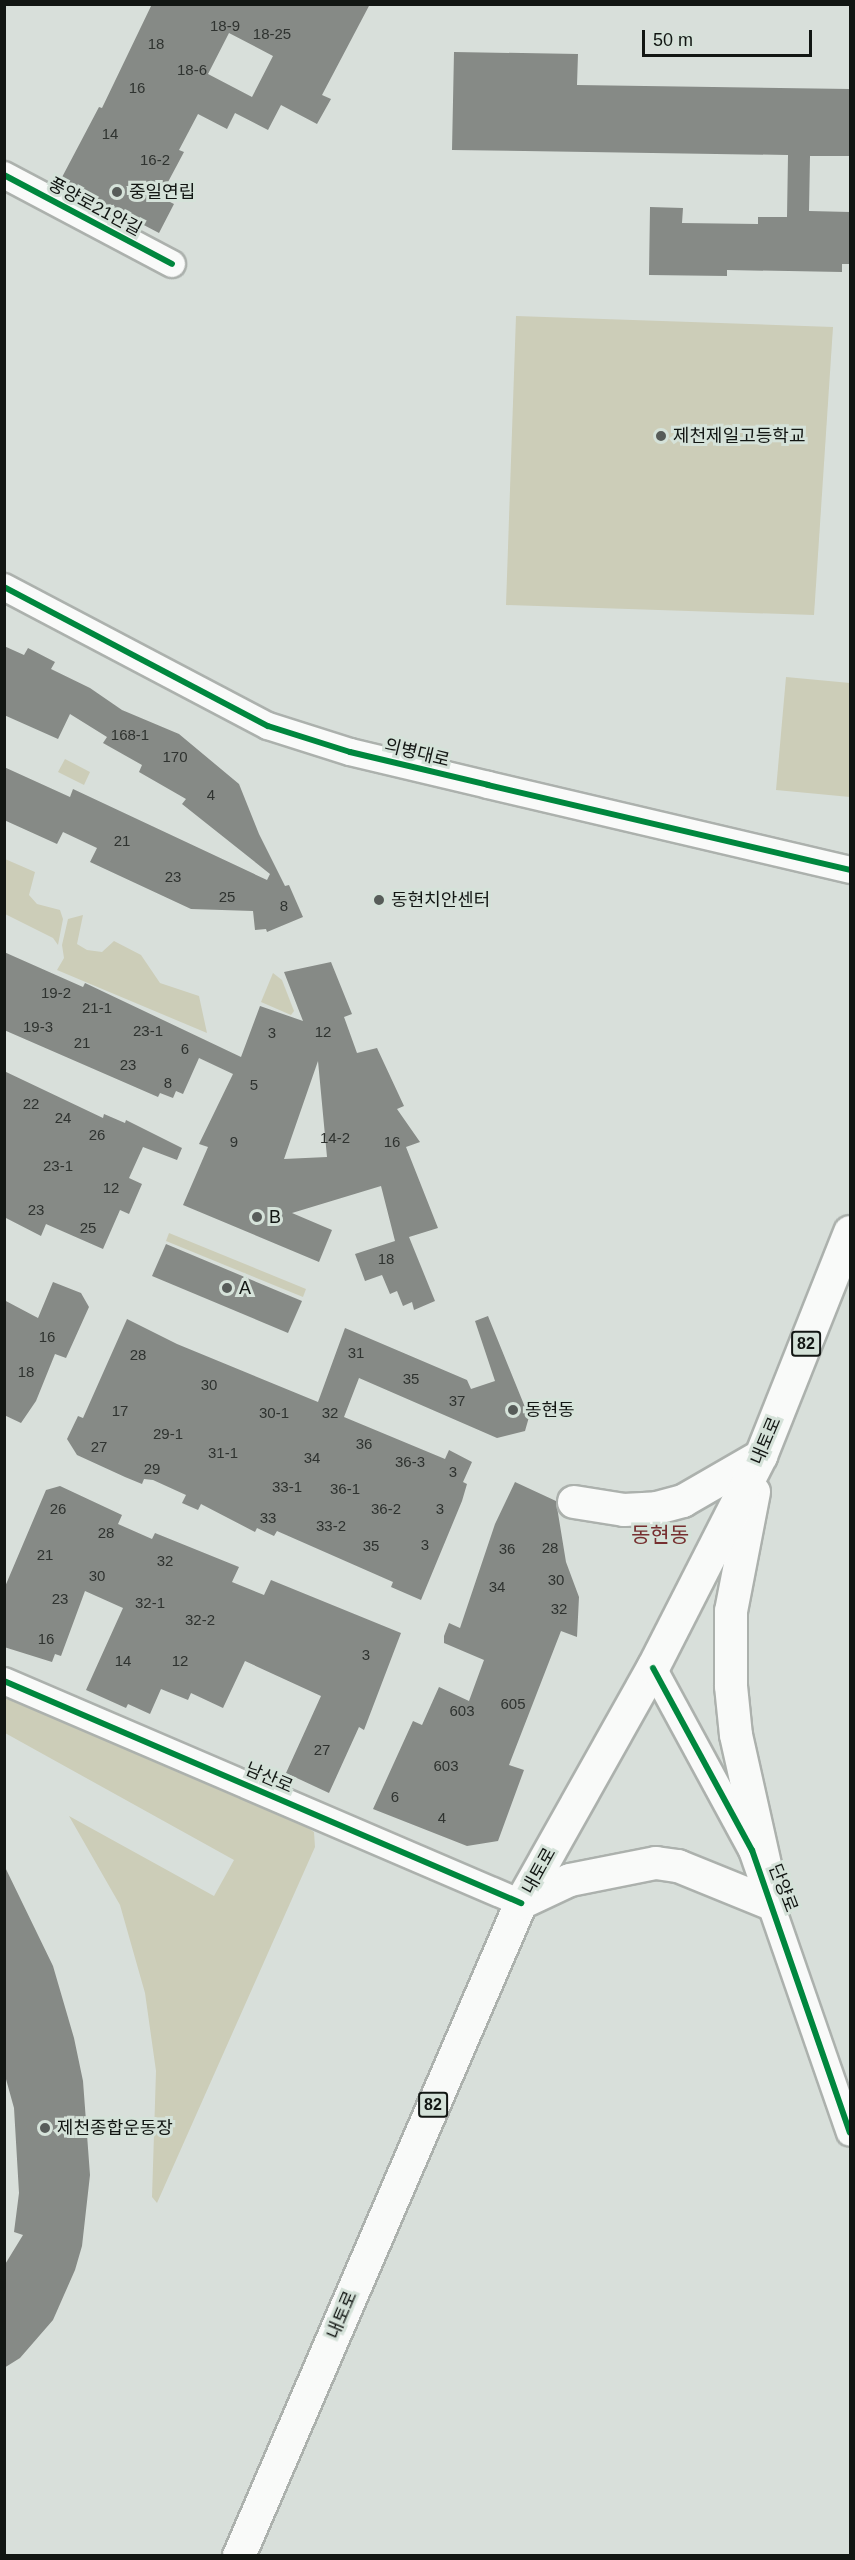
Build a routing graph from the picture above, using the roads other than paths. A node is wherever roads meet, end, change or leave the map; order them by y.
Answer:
1 (4, 175) edge
2 (172, 264) dead end
3 (4, 586) edge
4 (850, 870) edge
5 (850, 1232) edge
6 (761, 1456) junction
7 (574, 1502) dead end
8 (653, 1668) junction
9 (4, 1681) edge
10 (521, 1903) junction
11 (774, 1905) junction
12 (850, 2133) edge
13 (239, 2556) edge

1 - 2 street, 풍양로21안길
3 - 4 street, 의병대로
5 - 6 main road, 내토로 / 82
6 - 7 main road
6 - 8 main road, 내토로 / 82
6 - 11 main road
8 - 10 main road, 내토로 / 82
8 - 11 street, 단양로
9 - 10 street, 남산로
10 - 11 main road
10 - 13 main road, 내토로 / 82
11 - 12 street, 단양로

